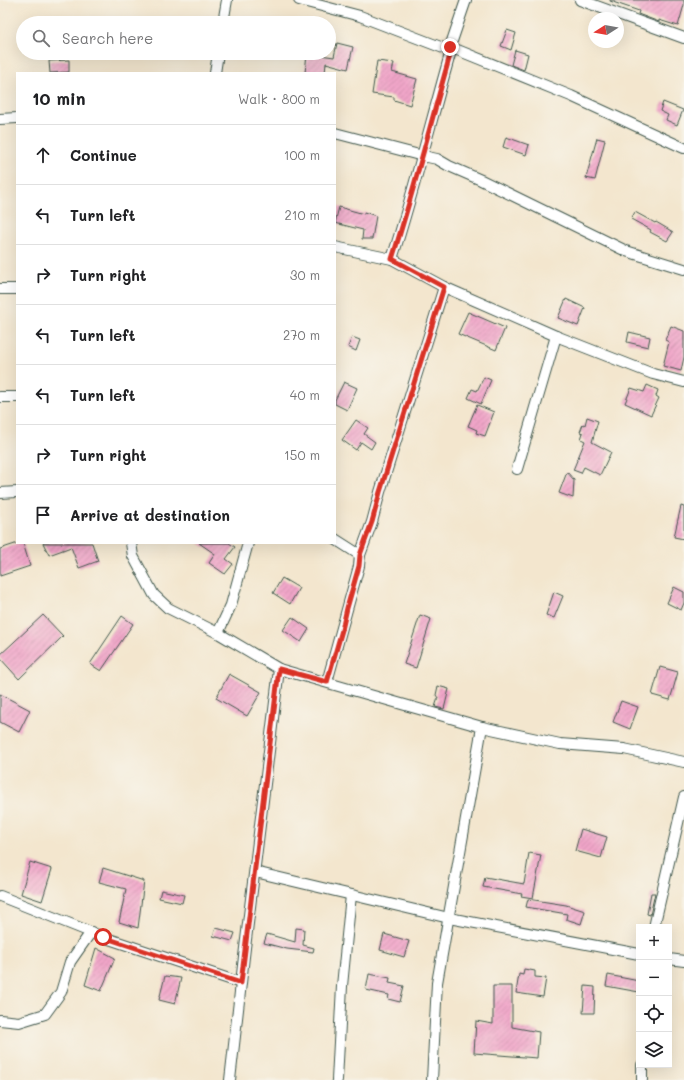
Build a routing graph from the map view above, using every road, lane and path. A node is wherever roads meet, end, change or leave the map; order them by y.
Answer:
1 (227, 0) edge
2 (299, 0) edge
3 (466, 0) edge
4 (580, 0) edge
5 (224, 16) edge
6 (684, 38) edge
7 (451, 49) junction
8 (217, 60) edge
9 (215, 72) edge
10 (0, 118) edge
11 (16, 118) edge
12 (336, 133) edge
13 (684, 148) edge
14 (422, 156) junction
15 (336, 247) edge
16 (392, 259) junction
17 (684, 269) edge
18 (444, 287) junction
19 (0, 289) edge
20 (16, 290) edge
21 (556, 336) junction
22 (684, 382) edge
23 (0, 397) edge
24 (16, 397) edge
25 (517, 469) dead end
26 (16, 492) edge
27 (0, 493) edge
28 (336, 540) edge
29 (131, 544) edge
30 (248, 544) edge
31 (360, 555) junction
32 (218, 633) junction
33 (279, 669) junction
34 (327, 682) junction
35 (482, 727) junction
36 (684, 762) edge
37 (684, 798) edge
38 (255, 872) junction
39 (352, 895) junction
40 (0, 896) edge
41 (449, 918) junction
42 (655, 924) edge
43 (91, 932) junction
44 (636, 953) edge
45 (672, 959) edge
46 (684, 961) edge
47 (241, 983) junction
48 (0, 1020) edge
49 (642, 1068) edge
50 (230, 1080) edge
51 (337, 1080) edge
52 (432, 1080) edge
53 (642, 1080) edge

1 - 5 street
2 - 7 street
3 - 7 street
4 - 6 street
7 - 13 street
7 - 14 street
8 - 9 street
10 - 11 street
12 - 14 street
14 - 16 street
14 - 17 street
15 - 16 street
16 - 18 street
18 - 21 street
18 - 31 street
19 - 20 street
21 - 22 street
21 - 25 street
23 - 24 street
26 - 27 street
28 - 31 street
29 - 32 street
30 - 32 street
31 - 34 street
32 - 33 street
33 - 34 street
33 - 38 street
34 - 35 street
35 - 36 street
35 - 41 street
37 - 42 street
38 - 39 street
38 - 47 street
39 - 41 street
39 - 51 street
40 - 43 street
41 - 44 street
41 - 52 street
43 - 47 street
43 - 48 street
45 - 46 street
47 - 50 street
49 - 53 street

